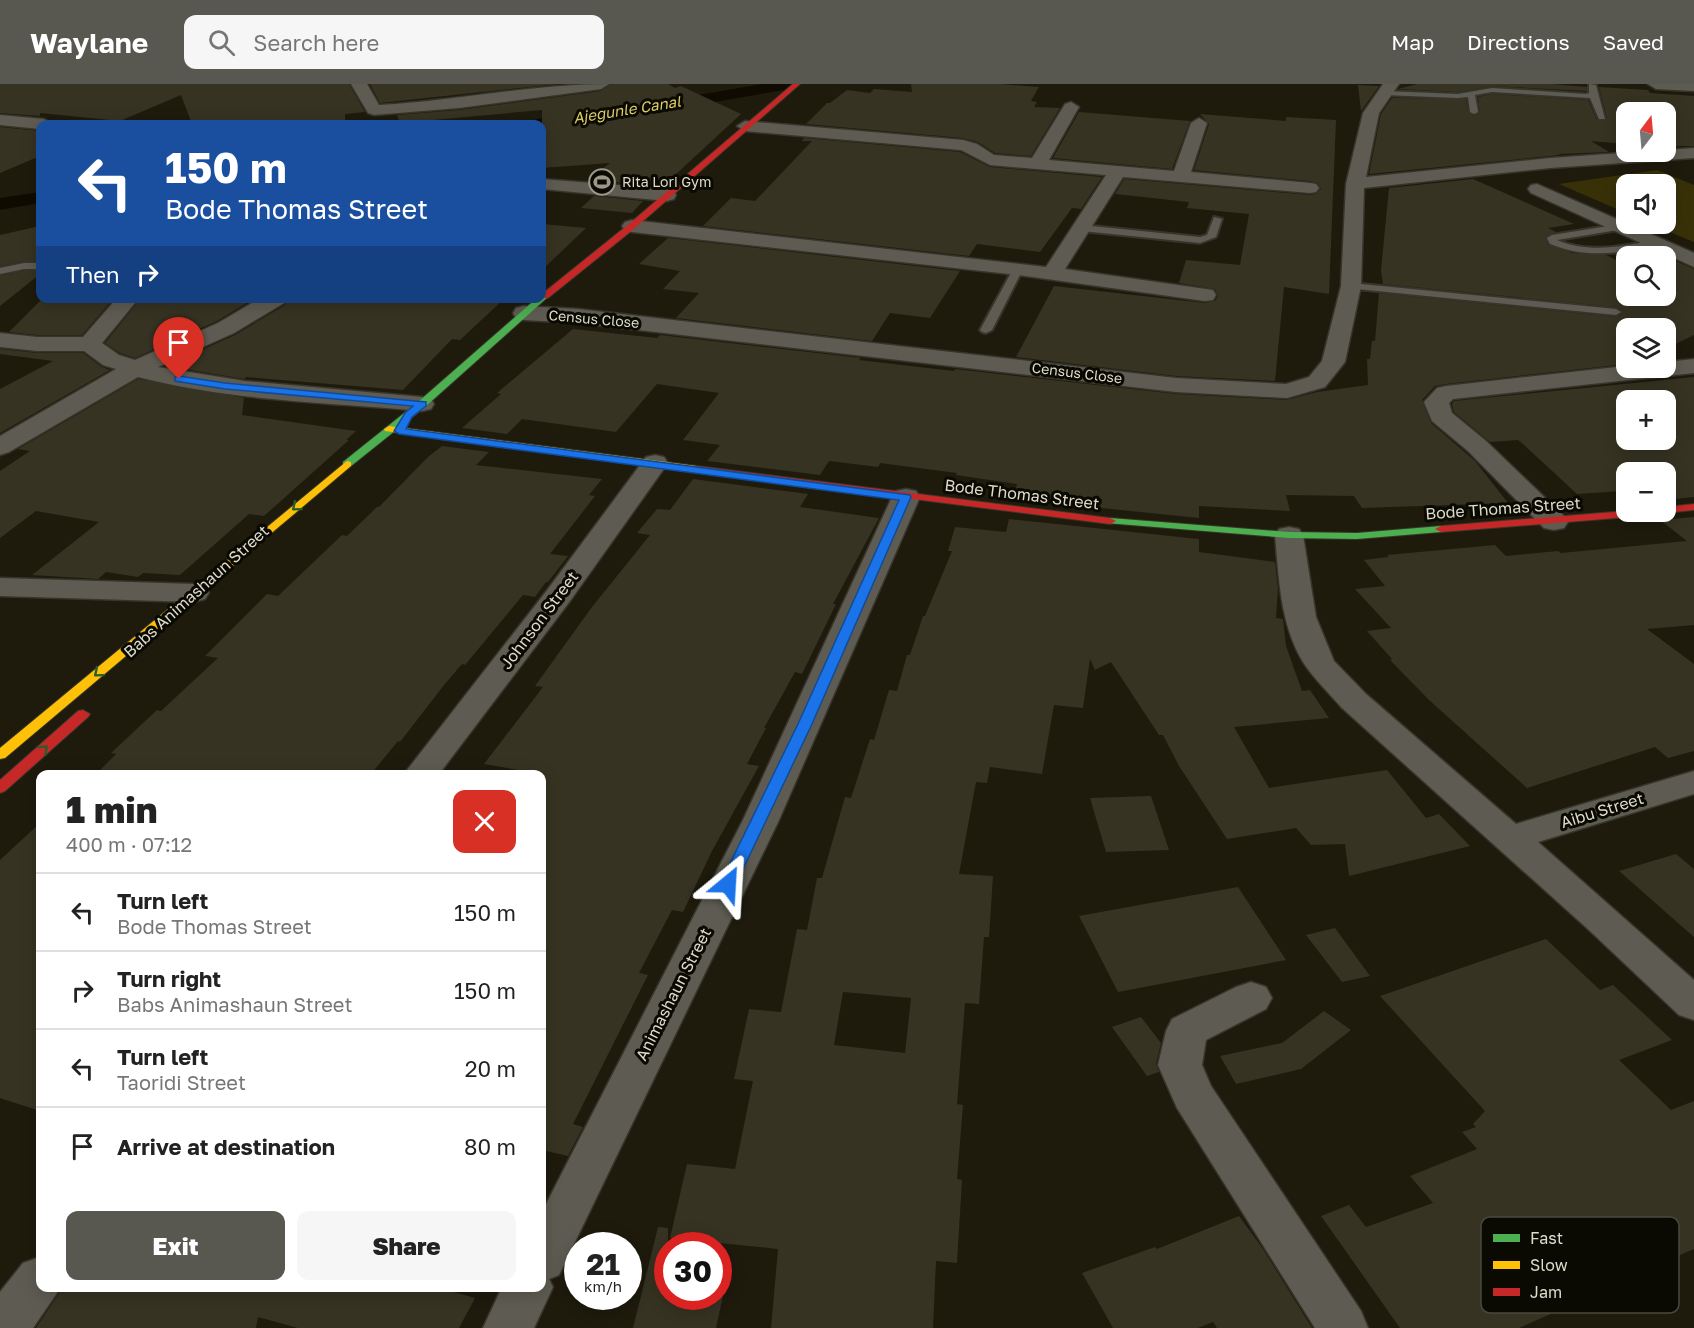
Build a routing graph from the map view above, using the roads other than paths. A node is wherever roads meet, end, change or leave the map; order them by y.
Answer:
1 (359, 84) edge
2 (601, 84) edge
3 (797, 84) edge
4 (1656, 84) edge
5 (1592, 85) edge
6 (1694, 86) edge
7 (534, 87) edge
8 (1387, 89) edge
9 (1471, 93) junction
10 (1593, 95) junction
11 (1071, 107) dead end
12 (374, 110) junction
13 (1474, 112) dead end
14 (1602, 117) dead end
15 (0, 120) edge
16 (368, 120) edge
17 (36, 123) edge
18 (1199, 123) dead end
19 (745, 126) junction
20 (1694, 153) edge
21 (1037, 165) junction
22 (1118, 171) junction
23 (1181, 176) junction
24 (546, 184) edge
25 (1355, 184) junction
26 (1311, 188) dead end
27 (1537, 189) dead end
28 (667, 195) junction
29 (1216, 219) dead end
30 (1616, 225) edge
31 (632, 226) junction
32 (1082, 228) junction
33 (1616, 228) edge
34 (1636, 234) edge
35 (1656, 243) junction
36 (1694, 261) edge
37 (36, 266) edge
38 (1018, 269) junction
39 (0, 271) edge
40 (1052, 274) junction
41 (1351, 286) junction
42 (546, 295) edge
43 (1205, 295) dead end
44 (125, 303) edge
45 (268, 303) edge
46 (536, 303) edge
47 (1616, 312) dead end
48 (524, 313) junction
49 (986, 330) dead end
50 (0, 340) edge
51 (89, 344) junction
52 (1694, 366) edge
53 (137, 369) junction
54 (415, 409) junction
55 (394, 430) junction
56 (0, 447) edge
57 (655, 463) junction
58 (906, 497) junction
59 (1694, 507) edge
60 (1676, 509) edge
61 (1616, 516) edge
62 (1554, 522) junction
63 (1289, 535) junction
64 (273, 544) dead end
65 (0, 587) edge
66 (194, 593) junction
67 (97, 701) dead end
68 (0, 755) edge
69 (424, 770) edge
70 (1694, 782) edge
71 (0, 788) edge
72 (1510, 838) junction
73 (1251, 998) dead end
74 (1694, 1004) edge
75 (546, 1252) edge
76 (36, 1284) edge
77 (526, 1292) edge
78 (3, 1328) edge
79 (508, 1328) edge
80 (1343, 1328) edge

1 - 12 street
2 - 7 street
3 - 19 main road, Babs Animashaun Street
4 - 6 street
5 - 10 lane
7 - 12 street
8 - 9 lane
8 - 25 street, Census Close
9 - 10 lane
9 - 13 lane
10 - 14 lane
11 - 21 street
12 - 16 street
15 - 17 street
18 - 23 street
19 - 21 street
19 - 28 main road, Babs Animashaun Street
20 - 25 street
21 - 22 street
22 - 23 street
22 - 32 street
23 - 26 street
24 - 28 street
25 - 41 street, Census Close
27 - 30 street
28 - 31 main road, Babs Animashaun Street
29 - 32 lane
31 - 38 street
31 - 42 main road, Babs Animashaun Street
32 - 40 street
33 - 35 lane
34 - 35 street
35 - 36 street
37 - 39 lane
38 - 40 street
38 - 49 lane
40 - 43 street
41 - 47 lane
41 - 48 street, Census Close
44 - 51 street
45 - 53 street
46 - 48 main road, Babs Animashaun Street
48 - 54 main road, Babs Animashaun Street
50 - 51 street
51 - 53 street
52 - 62 street
53 - 54 street
53 - 56 street
54 - 55 main road, Babs Animashaun Street
55 - 57 main road, Bode Thomas Street
55 - 64 main road, Babs Animashaun Street
55 -> 66 main road, Babs Animashaun Street
57 - 58 main road, Bode Thomas Street
57 - 69 street, Johnson Street
58 - 63 main road, Bode Thomas Street
58 - 75 street, Animashaun Street
59 - 60 main road
61 - 62 main road, Bode Thomas Street
62 - 63 main road, Bode Thomas Street
63 - 72 street
65 - 66 street
66 -> 68 main road, Babs Animashaun Street
71 -> 67 main road
70 - 72 street, Aibu Street
72 - 74 street
73 - 80 street
76 - 78 street
77 - 79 street

